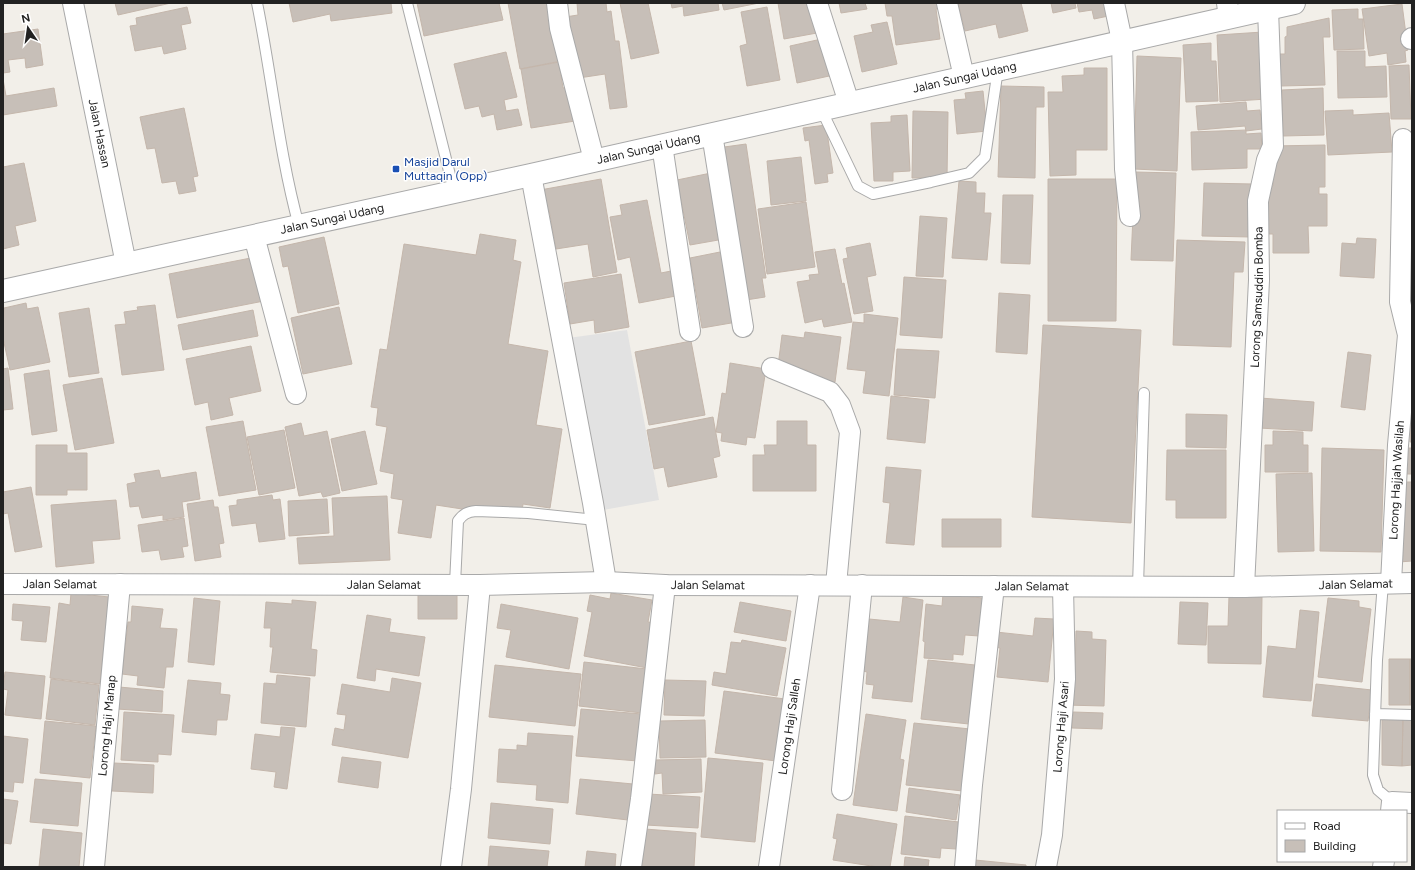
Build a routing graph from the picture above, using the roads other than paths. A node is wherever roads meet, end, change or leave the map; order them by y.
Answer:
1 (73, 3) edge
2 (257, 3) edge
3 (407, 3) edge
4 (557, 3) edge
5 (818, 3) edge
6 (947, 3) edge
7 (1114, 3) edge
8 (1293, 3) edge
9 (1268, 8) junction
10 (1228, 10) edge
11 (1122, 42) junction
12 (998, 69) junction
13 (964, 77) junction
14 (849, 103) junction
15 (821, 109) junction
16 (712, 134) junction
17 (1403, 139) dead end
18 (662, 145) junction
19 (594, 160) junction
20 (531, 175) junction
21 (454, 191) junction
22 (1130, 216) dead end
23 (298, 226) junction
24 (254, 236) junction
25 (126, 264) junction
26 (3, 292) edge
27 (743, 327) dead end
28 (690, 331) dead end
29 (772, 368) dead end
30 (1144, 393) dead end
31 (296, 394) dead end
32 (595, 511) junction
33 (606, 582) junction
34 (1387, 583) junction
35 (1412, 583) edge
36 (3, 584) edge
37 (120, 584) junction
38 (455, 584) junction
39 (480, 584) junction
40 (665, 585) junction
41 (810, 585) junction
42 (836, 585) junction
43 (862, 585) junction
44 (994, 586) junction
45 (1138, 586) junction
46 (1063, 587) junction
47 (1244, 588) junction
48 (1375, 714) junction
49 (1412, 715) edge
50 (842, 790) dead end
51 (1412, 802) edge
52 (1391, 806) edge
53 (94, 867) edge
54 (451, 867) edge
55 (630, 867) edge
56 (769, 867) edge
57 (965, 867) edge
58 (1046, 867) edge

1 - 25 street, Jalan Hassan
2 - 23 lane
3 - 21 lane
4 - 19 street
5 - 14 street
6 - 13 street
7 - 11 street
8 - 9 street, Jalan Sungai Udang
9 - 10 street, Jalan Sungai Udang
9 - 47 street, Lorong Samsuddin Bomba
10 - 11 street, Jalan Sungai Udang
11 - 12 street, Jalan Sungai Udang
11 - 22 street
12 - 13 street, Jalan Sungai Udang
12 - 15 lane
13 - 14 street, Jalan Sungai Udang
14 - 15 street, Jalan Sungai Udang
15 - 16 street, Jalan Sungai Udang
16 - 18 street, Jalan Sungai Udang
16 - 27 street
17 - 34 street, Lorong Hajjah Wasilah
18 - 19 street, Jalan Sungai Udang
18 - 28 street
19 - 20 street, Jalan Sungai Udang
20 - 21 street, Jalan Sungai Udang
20 - 32 street
21 - 23 street, Jalan Sungai Udang
23 - 24 street, Jalan Sungai Udang
24 - 25 street, Jalan Sungai Udang
24 - 31 street
25 - 26 street, Jalan Sungai Udang
29 - 42 street
30 - 45 lane
32 - 33 street
32 - 38 lane
33 - 39 street, Jalan Selamat
33 - 40 street, Jalan Selamat
34 - 35 street, Jalan Selamat
34 - 47 street, Jalan Selamat
34 - 48 lane
36 - 37 street, Jalan Selamat
37 - 38 street, Jalan Selamat
37 - 53 street, Lorong Haji Manap
38 - 39 street, Jalan Selamat
39 - 54 street
40 - 41 street, Jalan Selamat
40 - 55 street
41 - 42 street, Jalan Selamat
41 - 56 street, Lorong Haji Salleh
42 - 43 street, Jalan Selamat
43 - 44 street, Jalan Selamat
43 - 50 street
44 - 46 street, Jalan Selamat
44 - 57 street
45 - 46 street, Jalan Selamat
45 - 47 street, Jalan Selamat
46 - 58 street, Lorong Haji Asari
48 - 49 lane
48 - 52 lane
51 - 52 street

